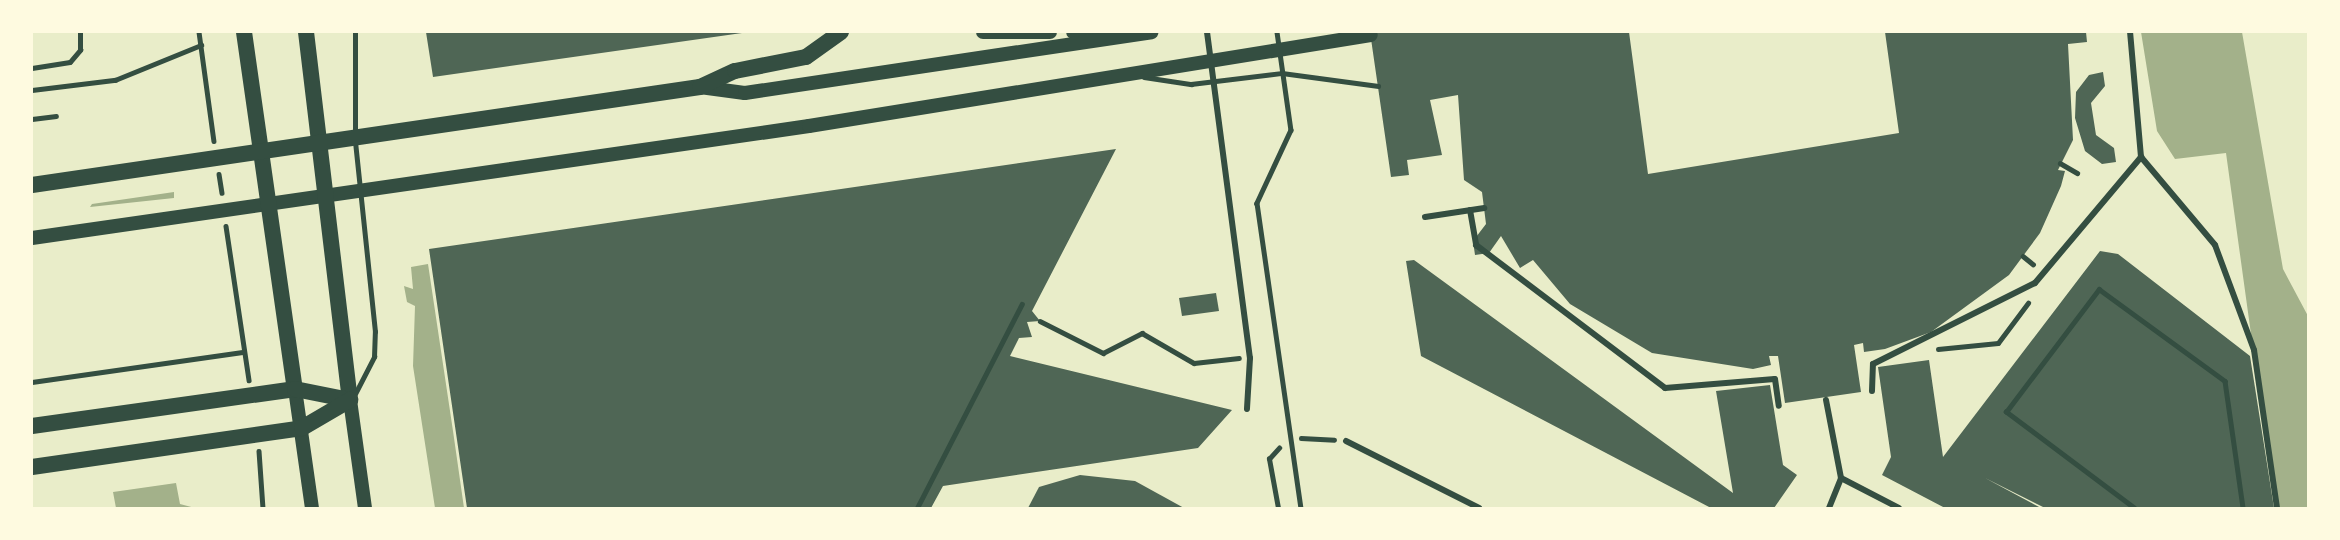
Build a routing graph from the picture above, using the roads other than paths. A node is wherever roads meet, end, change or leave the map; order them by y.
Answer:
1 (80, 32) edge
2 (244, 32) edge
3 (306, 32) edge
4 (355, 32) edge
5 (841, 32) edge
6 (983, 32) edge
7 (1050, 32) edge
8 (1073, 32) edge
9 (1151, 32) edge
10 (1207, 32) edge
11 (1277, 32) edge
12 (2130, 32) edge
13 (1371, 35) dead end
14 (1098, 40) junction
15 (32, 68) edge
16 (1133, 76) junction
17 (700, 86) junction
18 (1378, 86) dead end
19 (56, 116) dead end
20 (32, 119) edge
21 (2141, 157) junction
22 (2060, 163) dead end
23 (2077, 173) dead end
24 (32, 185) edge
25 (1484, 208) dead end
26 (1470, 210) junction
27 (1426, 217) dead end
28 (32, 238) edge
29 (1022, 304) dead end
30 (295, 388) junction
31 (1872, 391) dead end
32 (350, 400) junction
33 (1826, 400) dead end
34 (1779, 406) dead end
35 (1247, 409) dead end
36 (32, 426) edge
37 (302, 428) junction
38 (1346, 441) road end
39 (32, 467) edge
40 (1841, 478) junction
41 (312, 509) edge
42 (365, 509) edge
43 (917, 509) edge
44 (1301, 509) edge
45 (1479, 509) edge
46 (1829, 509) edge
47 (1899, 509) edge
48 (2277, 509) edge

1 - 15 lane
2 - 30 main road
3 - 32 main road
4 - 32 lane
5 - 17 main road
6 - 7 main road
8 - 14 main road
9 - 14 main road
10 - 35 street
11 - 44 lane
12 - 21 street
13 - 16 main road
14 - 17 main road
16 - 18 lane
16 - 28 main road
17 - 24 main road
19 - 20 lane
21 - 31 street
21 - 48 street
22 - 23 lane
25 - 26 street
26 - 27 street
26 - 34 street
29 - 43 lane
30 - 32 main road
30 - 36 main road
30 - 37 main road
32 - 37 main road
32 - 42 main road
33 - 40 street
37 - 39 main road
37 - 41 main road
38 - 45 street
40 - 46 street
40 - 47 street

